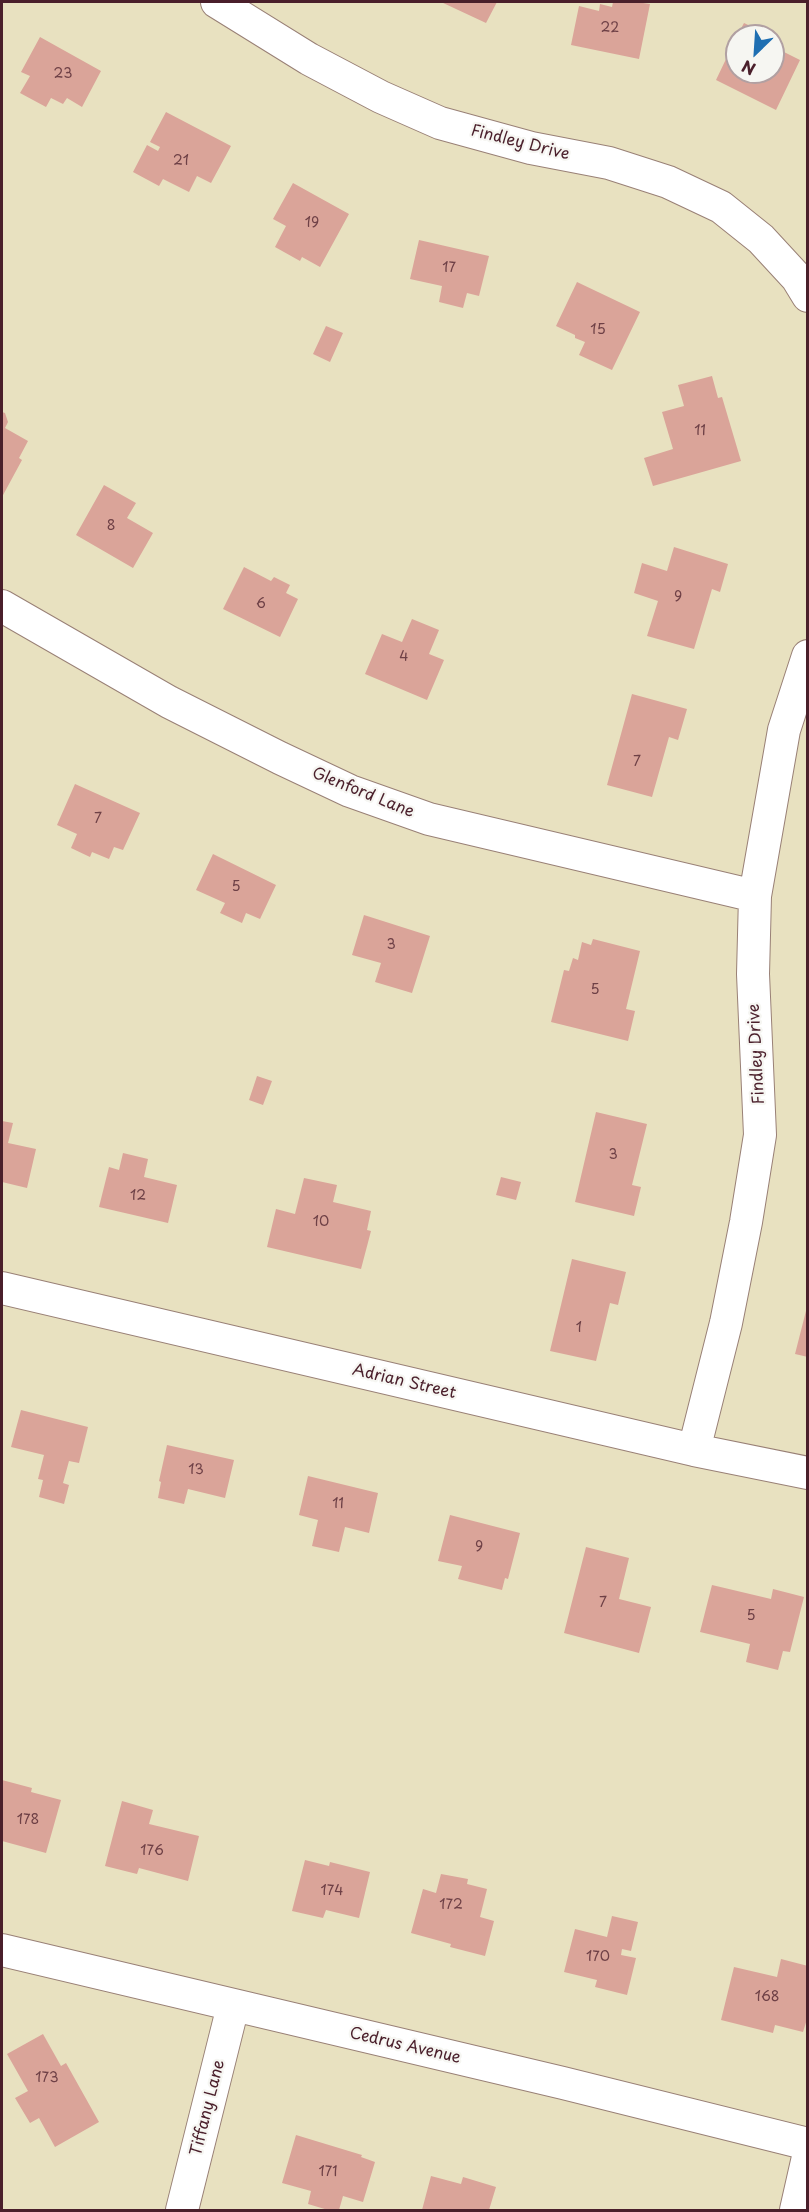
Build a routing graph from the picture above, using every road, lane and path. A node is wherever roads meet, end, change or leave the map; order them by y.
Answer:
1 (217, 2) edge
2 (807, 296) edge
3 (2, 606) edge
4 (807, 657) edge
5 (755, 896) junction
6 (2, 1288) edge
7 (694, 1450) junction
8 (807, 1473) edge
9 (2, 1950) edge
10 (233, 2006) junction
11 (807, 2144) edge
12 (807, 2157) edge
13 (182, 2211) edge
14 (796, 2211) edge

1 - 2 street, Findley Drive
3 - 5 street, Glenford Lane
4 - 5 street, Findley Drive
5 - 7 street, Findley Drive
6 - 7 street, Adrian Street
7 - 8 street, Adrian Street
9 - 10 street, Cedrus Avenue
10 - 11 street, Cedrus Avenue
10 - 13 street, Tiffany Lane
12 - 14 street

